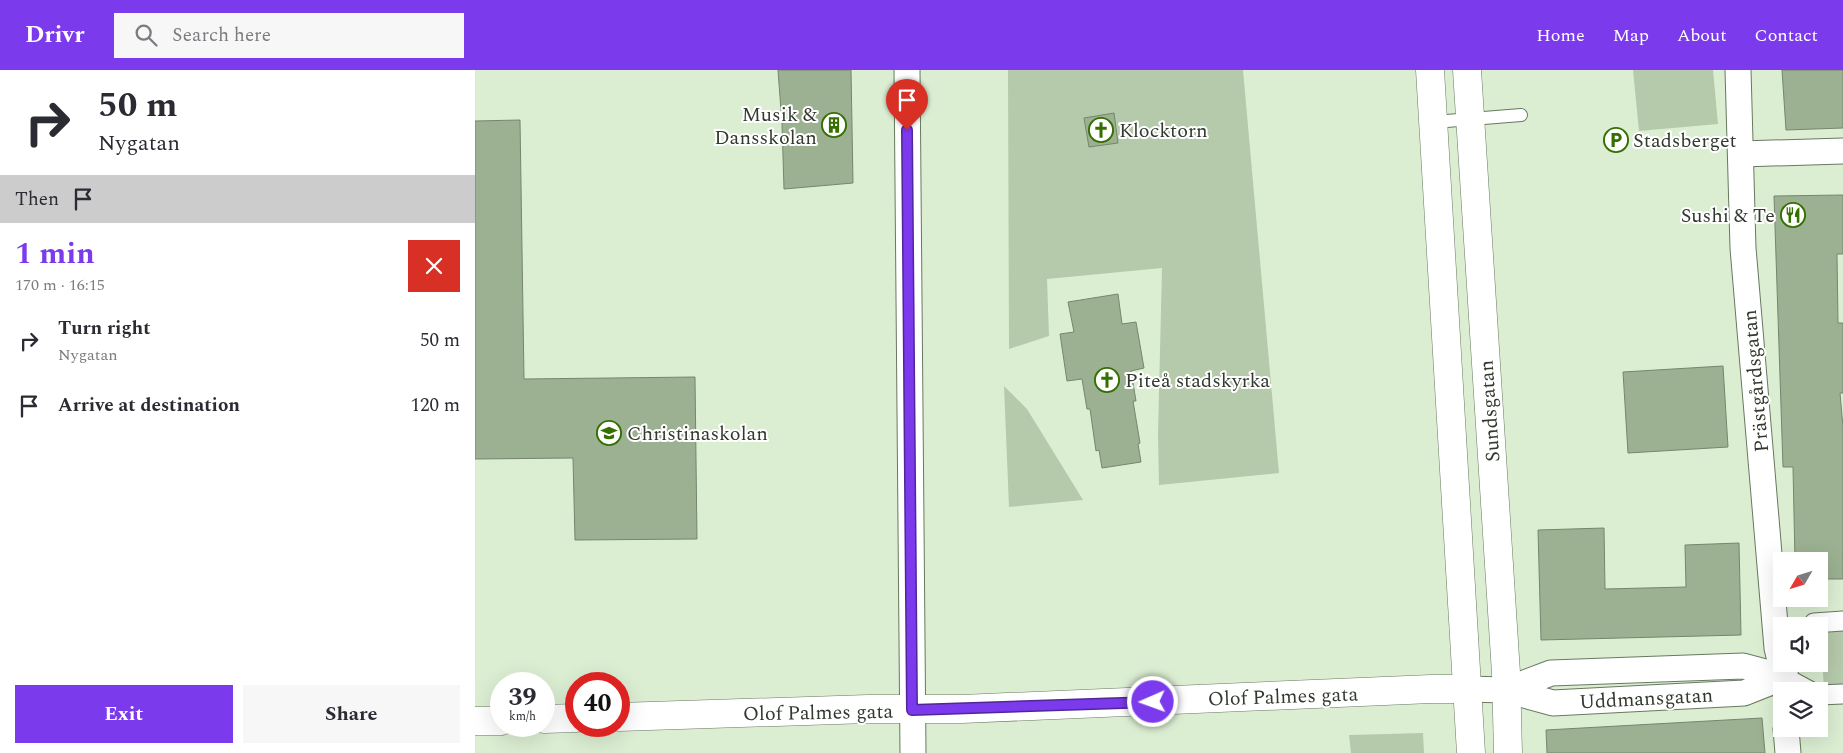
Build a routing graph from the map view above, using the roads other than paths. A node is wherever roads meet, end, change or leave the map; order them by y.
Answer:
1 (907, 70) edge
2 (1431, 70) edge
3 (1467, 70) edge
4 (1738, 70) edge
5 (1521, 115) dead end
6 (1470, 119) junction
7 (1434, 122) junction
8 (1843, 151) edge
9 (1741, 154) junction
10 (1843, 621) edge
11 (1828, 622) edge
12 (1787, 677) edge
13 (1467, 689) junction
14 (1506, 690) junction
15 (1843, 694) edge
16 (1828, 695) edge
17 (912, 710) junction
18 (630, 717) edge
19 (475, 721) edge
20 (490, 721) edge
21 (1787, 737) edge
22 (913, 753) edge
23 (1471, 753) edge
24 (1509, 753) edge
25 (1788, 753) edge

1 - 17 street
2 - 7 main road, Sundsgatan
3 - 6 main road, Sundsgatan
4 - 9 street, Prästgårdsgatan
5 - 6 lane
6 - 7 lane
6 - 14 main road, Sundsgatan
7 - 13 main road, Sundsgatan
8 - 9 street
9 - 12 street, Prästgårdsgatan
10 - 11 street
12 - 14 street, Uddmansgatan
13 - 14 street, Uddmansgatan
13 - 17 main road, Olof Palmes gata
13 - 23 main road, Sundsgatan
14 - 24 main road, Sundsgatan
15 - 16 street
17 - 18 main road, Olof Palmes gata
17 - 22 street
19 - 20 main road
21 - 25 street

